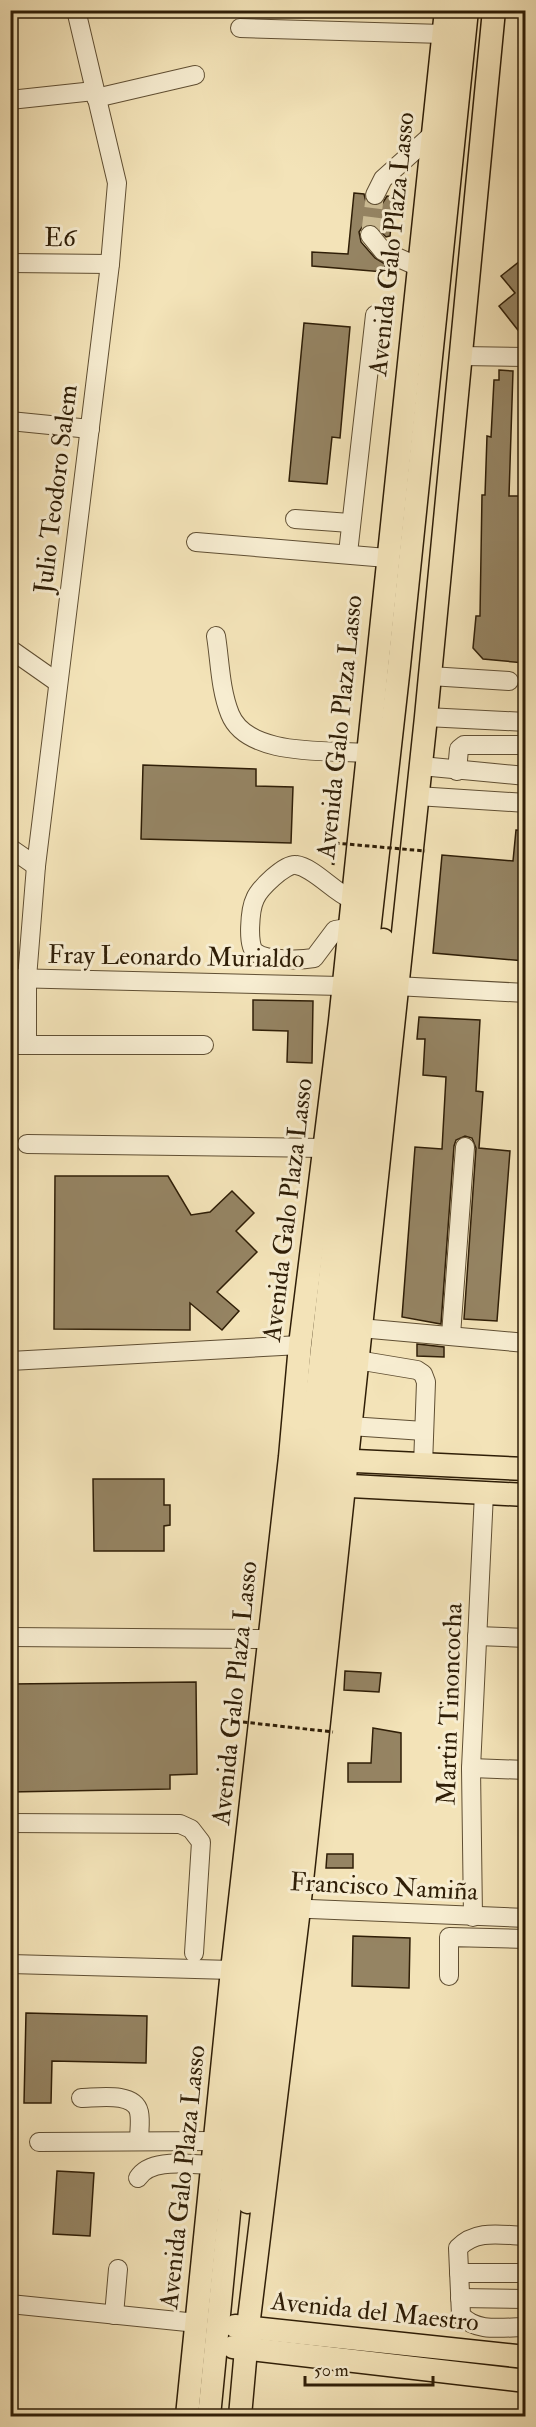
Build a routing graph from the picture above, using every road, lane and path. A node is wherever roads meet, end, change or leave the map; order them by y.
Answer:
1 (76, 10) edge
2 (446, 10) edge
3 (467, 10) edge
4 (481, 10) edge
5 (494, 10) edge
6 (240, 28) dead end
7 (443, 34) junction
8 (195, 75) dead end
9 (95, 95) junction
10 (10, 100) edge
11 (433, 134) junction
12 (375, 195) tunnel mouth
13 (370, 235) dead end
14 (10, 262) edge
15 (110, 264) junction
16 (419, 267) junction
17 (375, 315) dead end
18 (461, 356) junction
19 (525, 357) edge
20 (10, 421) edge
21 (90, 429) junction
22 (295, 519) dead end
23 (351, 523) junction
24 (196, 542) dead end
25 (348, 553) junction
26 (387, 558) junction
27 (216, 636) dead end
28 (10, 649) edge
29 (430, 676) junction
30 (509, 681) dead end
31 (57, 682) junction
32 (426, 717) junction
33 (525, 722) edge
34 (518, 746) dead end
35 (366, 753) junction
36 (421, 766) junction
37 (458, 771) junction
38 (525, 776) edge
39 (417, 796) junction
40 (525, 803) edge
41 (335, 843) dead end
42 (10, 848) edge
43 (425, 851) dead end
44 (36, 866) junction
45 (351, 899) junction
46 (347, 928) junction
47 (19, 978) edge
48 (341, 986) junction
49 (396, 986) junction
50 (525, 993) edge
51 (19, 1045) edge
52 (204, 1045) dead end
53 (27, 1144) dead end
54 (465, 1147) dead end
55 (324, 1148) junction
56 (360, 1328) junction
57 (451, 1335) junction
58 (525, 1343) edge
59 (300, 1345) junction
60 (357, 1360) junction
61 (10, 1361) edge
62 (350, 1426) junction
63 (424, 1431) junction
64 (319, 1459) junction
65 (423, 1465) junction
66 (525, 1469) edge
67 (316, 1484) junction
68 (484, 1493) junction
69 (525, 1495) edge
70 (477, 1636) junction
71 (10, 1637) edge
72 (525, 1638) edge
73 (269, 1639) junction
74 (243, 1722) dead end
75 (333, 1732) dead end
76 (471, 1768) junction
77 (525, 1770) edge
78 (10, 1823) edge
79 (269, 1907) junction
80 (473, 1917) junction
81 (525, 1918) edge
82 (525, 1939) edge
83 (194, 1953) dead end
84 (10, 1964) edge
85 (232, 1970) junction
86 (449, 1976) dead end
87 (81, 2098) dead end
88 (215, 2140) junction
89 (139, 2141) junction
90 (39, 2142) dead end
91 (213, 2165) junction
92 (138, 2178) dead end
93 (525, 2236) edge
94 (118, 2268) dead end
95 (459, 2273) junction
96 (525, 2273) edge
97 (460, 2298) junction
98 (525, 2299) edge
99 (10, 2304) edge
100 (114, 2315) junction
101 (525, 2327) edge
102 (228, 2335) junction
103 (525, 2357) edge
104 (525, 2381) edge
105 (187, 2416) edge
106 (209, 2416) edge
107 (227, 2416) edge
108 (240, 2416) edge

1 - 9 street, Julio Teodoro Salem
2 - 7 main road, Avenida Galo Plaza Lasso
3 - 64 main road, Avenida Galo Plaza Lasso
4 - 64 main road, Avenida Galo Plaza Lasso
5 - 18 main road, Avenida Galo Plaza Lasso
6 - 7 street
7 - 11 main road, Avenida Galo Plaza Lasso
8 - 9 street
9 - 10 street
9 - 15 street, Julio Teodoro Salem
11 - 12 street
11 - 16 main road, Avenida Galo Plaza Lasso
13 - 16 street
14 - 15 street, E6
15 - 21 street, Julio Teodoro Salem
16 - 26 main road, Avenida Galo Plaza Lasso
17 - 23 street
18 - 19 street
18 - 29 main road, Avenida Galo Plaza Lasso
20 - 21 street
21 - 31 street, Julio Teodoro Salem
22 - 23 street
23 - 25 street
24 - 25 street
25 - 26 street
26 - 35 main road, Avenida Galo Plaza Lasso
27 - 35 street
28 - 31 street
29 - 30 street
29 - 32 main road, Avenida Galo Plaza Lasso
31 - 44 street, Julio Teodoro Salem
32 - 33 street
32 - 36 main road, Avenida Galo Plaza Lasso
34 - 37 street
35 - 45 main road, Avenida Galo Plaza Lasso
36 - 37 street
36 - 39 main road, Avenida Galo Plaza Lasso
37 - 38 street
39 - 40 street
39 - 49 main road, Avenida Galo Plaza Lasso
41 - 43 path, bridge
42 - 44 street
44 - 47 street, Julio Teodoro Salem
45 - 46 main road, Avenida Galo Plaza Lasso
45 - 46 street
46 - 48 main road, Avenida Galo Plaza Lasso
47 - 48 street, Fray Leonardo Murialdo
47 - 51 street, Julio Teodoro Salem
48 - 55 main road, Avenida Galo Plaza Lasso
49 - 50 street
49 - 56 main road, Avenida Galo Plaza Lasso
51 - 52 street
53 - 55 street
54 - 57 street
55 - 59 main road, Avenida Galo Plaza Lasso
56 - 57 street
56 - 60 main road, Avenida Galo Plaza Lasso
57 - 58 street
59 - 61 street
59 - 64 main road, Avenida Galo Plaza Lasso
60 - 62 main road, Avenida Galo Plaza Lasso
60 - 63 street
62 - 63 street
62 - 64 main road, Avenida Galo Plaza Lasso
63 - 65 street
64 - 65 main road
64 - 67 main road, Avenida Galo Plaza Lasso
64 - 67 main road, Avenida Galo Plaza Lasso
65 - 66 main road
67 - 68 main road
67 - 73 main road, Avenida Galo Plaza Lasso
67 - 79 main road, Avenida Galo Plaza Lasso
67 - 79 main road, Avenida Galo Plaza Lasso
68 - 69 main road
68 - 70 street, Martin Tinoncocha
70 - 72 street
70 - 76 street, Martin Tinoncocha
71 - 73 street
73 - 79 main road, Avenida Galo Plaza Lasso
74 - 75 path, bridge
76 - 77 street
76 - 80 street, Martin Tinoncocha
78 - 83 street
79 - 80 street, Francisco Namiña
79 - 85 main road, Avenida Galo Plaza Lasso
79 - 102 main road, Avenida Galo Plaza Lasso
79 - 102 main road, Avenida Galo Plaza Lasso
80 - 81 street, Francisco Namiña
82 - 86 street
84 - 85 street
85 - 88 main road, Avenida Galo Plaza Lasso
87 - 89 street
88 - 89 street
88 - 91 main road, Avenida Galo Plaza Lasso
89 - 90 street
91 - 92 street
91 - 102 main road, Avenida Galo Plaza Lasso
93 - 95 street
94 - 100 street
95 - 96 street
95 - 97 street
97 - 98 street
97 - 101 street
99 - 100 street
100 - 102 street
102 - 103 main road, Avenida del Maestro
102 - 104 main road, Avenida del Maestro
102 - 105 main road, Avenida Galo Plaza Lasso
102 - 106 main road, Avenida Galo Plaza Lasso
102 - 107 main road, Avenida Galo Plaza Lasso
102 - 108 main road, Avenida Galo Plaza Lasso

